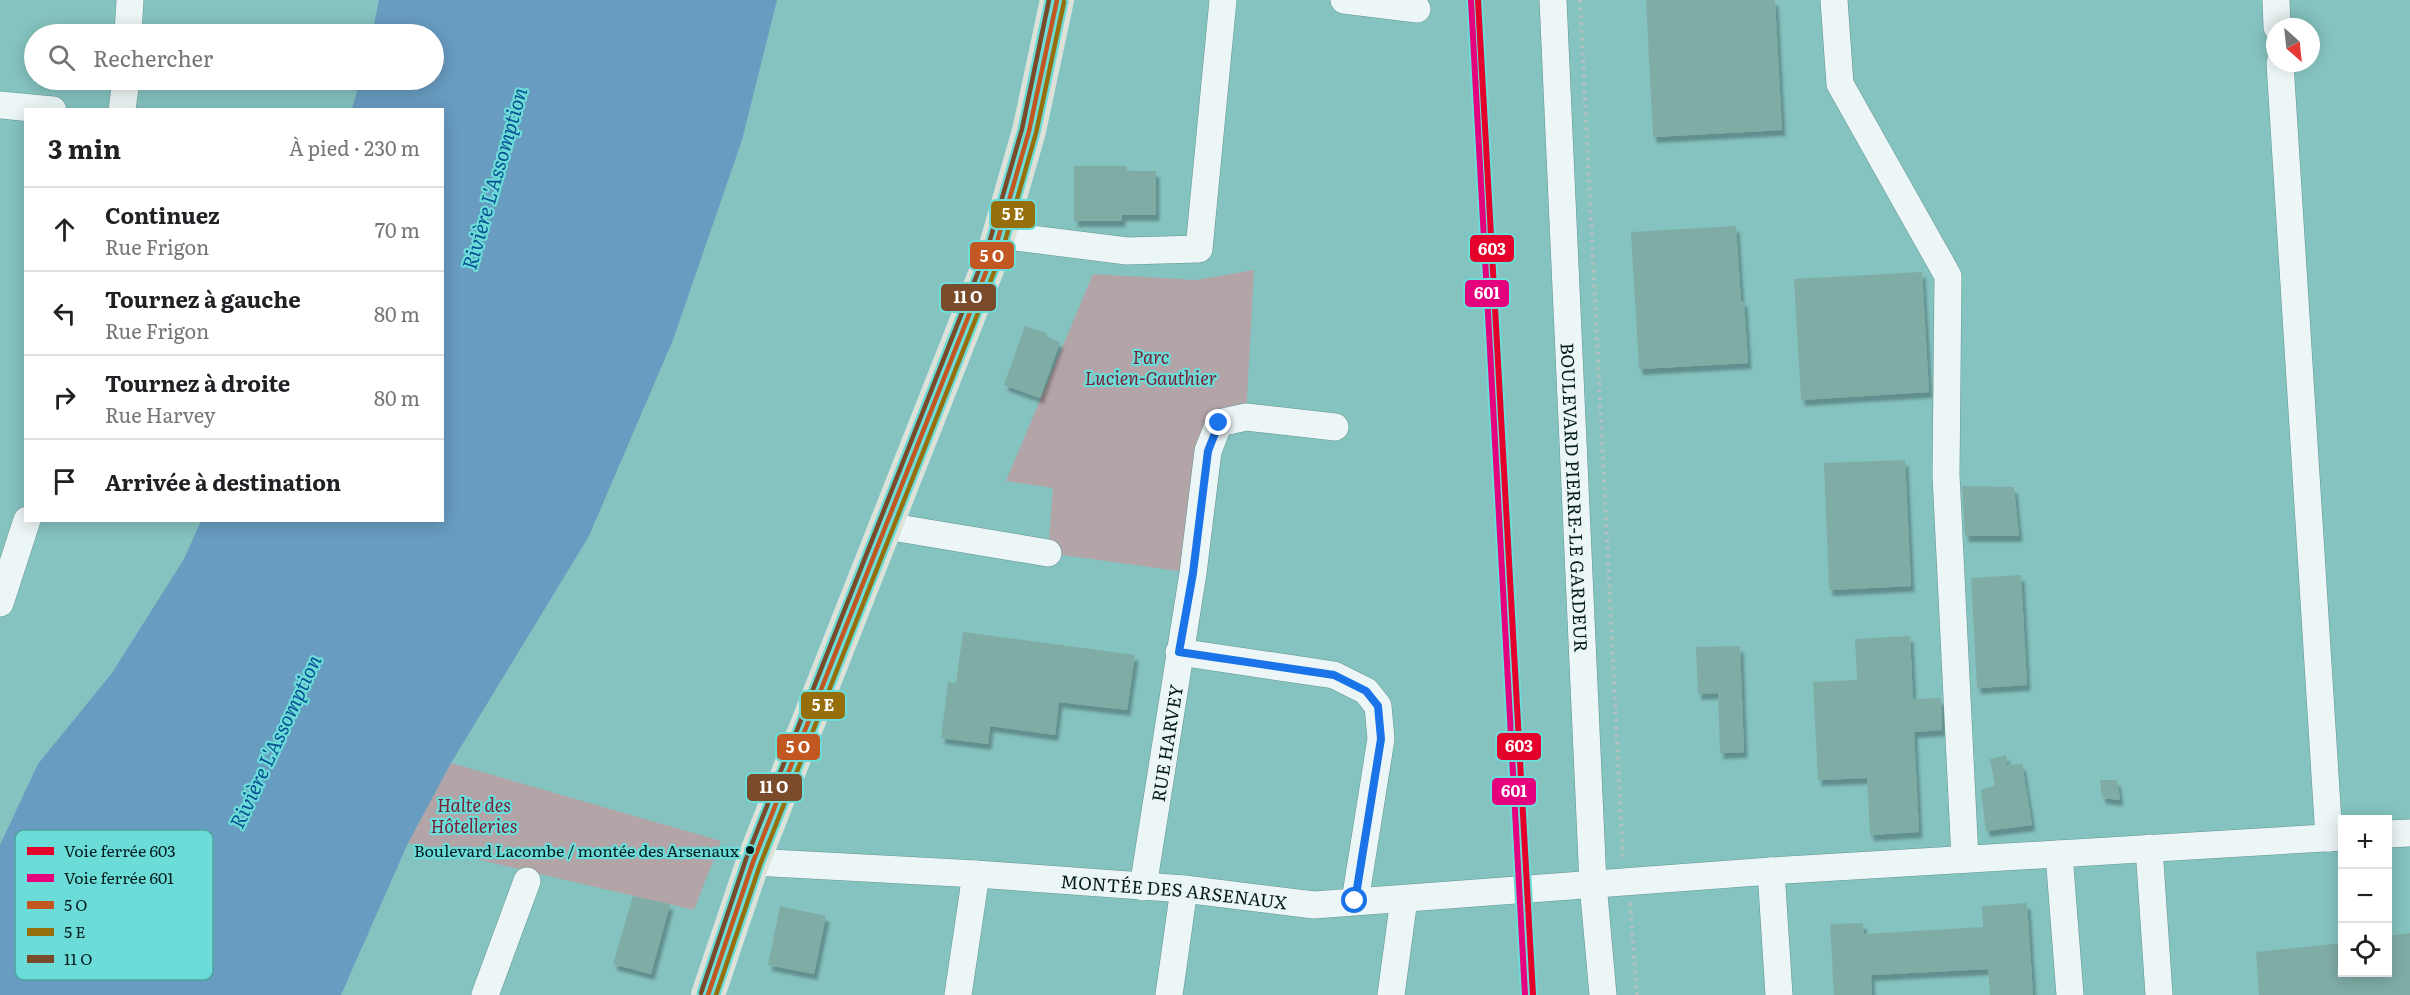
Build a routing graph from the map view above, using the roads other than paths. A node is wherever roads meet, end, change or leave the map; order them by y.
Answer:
1 (130, 0) edge
2 (1057, 0) edge
3 (1223, 0) edge
4 (1344, 0) edge
5 (1552, 0) edge
6 (1834, 0) edge
7 (2276, 0) edge
8 (1417, 9) dead end
9 (2277, 18) edge
10 (129, 24) edge
11 (2281, 72) edge
12 (125, 90) edge
13 (0, 105) edge
14 (32, 108) edge
15 (122, 108) edge
16 (999, 235) junction
17 (1335, 427) dead end
18 (26, 522) edge
19 (886, 526) junction
20 (1048, 553) dead end
21 (0, 603) edge
22 (1179, 652) junction
23 (2410, 833) edge
24 (2392, 834) edge
25 (2336, 837) edge
26 (2149, 848) junction
27 (2059, 854) junction
28 (1965, 859) junction
29 (753, 862) junction
30 (1771, 871) junction
31 (976, 874) junction
32 (527, 881) dead end
33 (1593, 884) junction
34 (1143, 887) junction
35 (1184, 889) junction
36 (1404, 899) junction
37 (1355, 901) junction
38 (485, 995) edge
39 (708, 995) edge
40 (958, 995) edge
41 (1169, 995) edge
42 (1391, 995) edge
43 (1603, 995) edge
44 (1779, 995) edge
45 (2070, 995) edge
46 (2159, 995) edge

1 - 10 street
2 - 16 main road
3 - 16 street
4 - 8 street
5 - 33 street, BOULEVARD PIERRE-LE GARDEUR
6 - 28 street
7 - 9 street
11 - 25 street
12 - 15 street
13 - 14 street
16 - 19 main road
17 - 22 street, RUE HARVEY
18 - 21 street
19 - 20 street
19 - 29 main road
22 - 34 street, RUE HARVEY
22 - 37 street
23 - 24 street
25 - 26 street, MONTÉE DES ARSENAUX
26 - 27 street, MONTÉE DES ARSENAUX
26 - 46 street
27 - 28 street, MONTÉE DES ARSENAUX
27 - 45 street
28 - 30 street, MONTÉE DES ARSENAUX
29 - 31 street, MONTÉE DES ARSENAUX
29 - 39 main road
30 - 33 street, MONTÉE DES ARSENAUX
30 - 44 street
31 - 34 street, MONTÉE DES ARSENAUX
31 - 40 street
32 - 38 street
33 - 36 street, MONTÉE DES ARSENAUX
33 - 43 street, BOULEVARD PIERRE-LE GARDEUR
34 - 35 street, MONTÉE DES ARSENAUX
35 - 37 street, MONTÉE DES ARSENAUX
35 - 41 street
36 - 37 street, MONTÉE DES ARSENAUX
36 - 42 street

